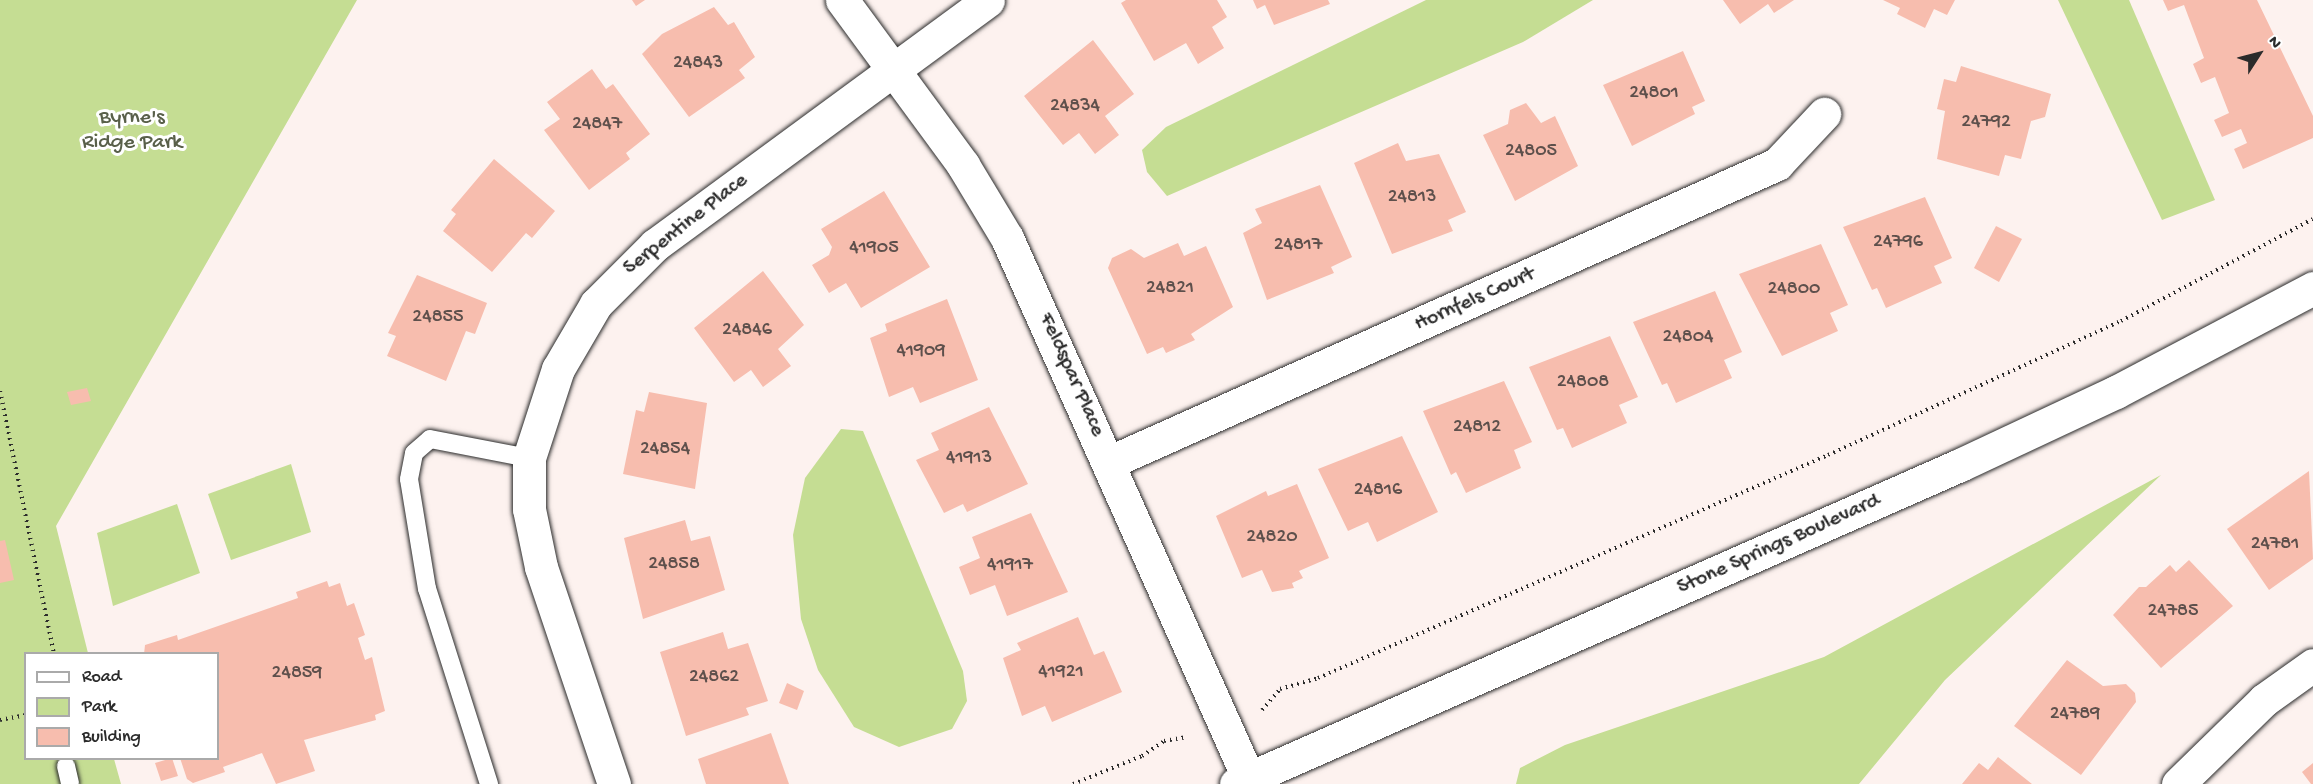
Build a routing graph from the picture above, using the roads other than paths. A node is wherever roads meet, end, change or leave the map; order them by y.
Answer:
1 (842, 0) edge
2 (988, 0) edge
3 (894, 69) junction
4 (1824, 114) dead end
5 (2313, 288) edge
6 (529, 458) junction
7 (1110, 462) junction
8 (2313, 665) edge
9 (66, 766) dead end
10 (1245, 782) edge
11 (70, 784) edge
12 (489, 784) edge
13 (614, 784) edge
14 (2178, 784) edge

1 - 3 street, Feldspar Place
2 - 3 street, Serpentine Place
3 - 6 street, Serpentine Place
3 - 7 street, Feldspar Place
4 - 7 street, Hornfels Court
5 - 10 street, Stone Springs Boulevard
6 - 12 lane
6 - 13 street, Serpentine Place
7 - 10 street, Feldspar Place
8 - 14 street
9 - 11 lane

